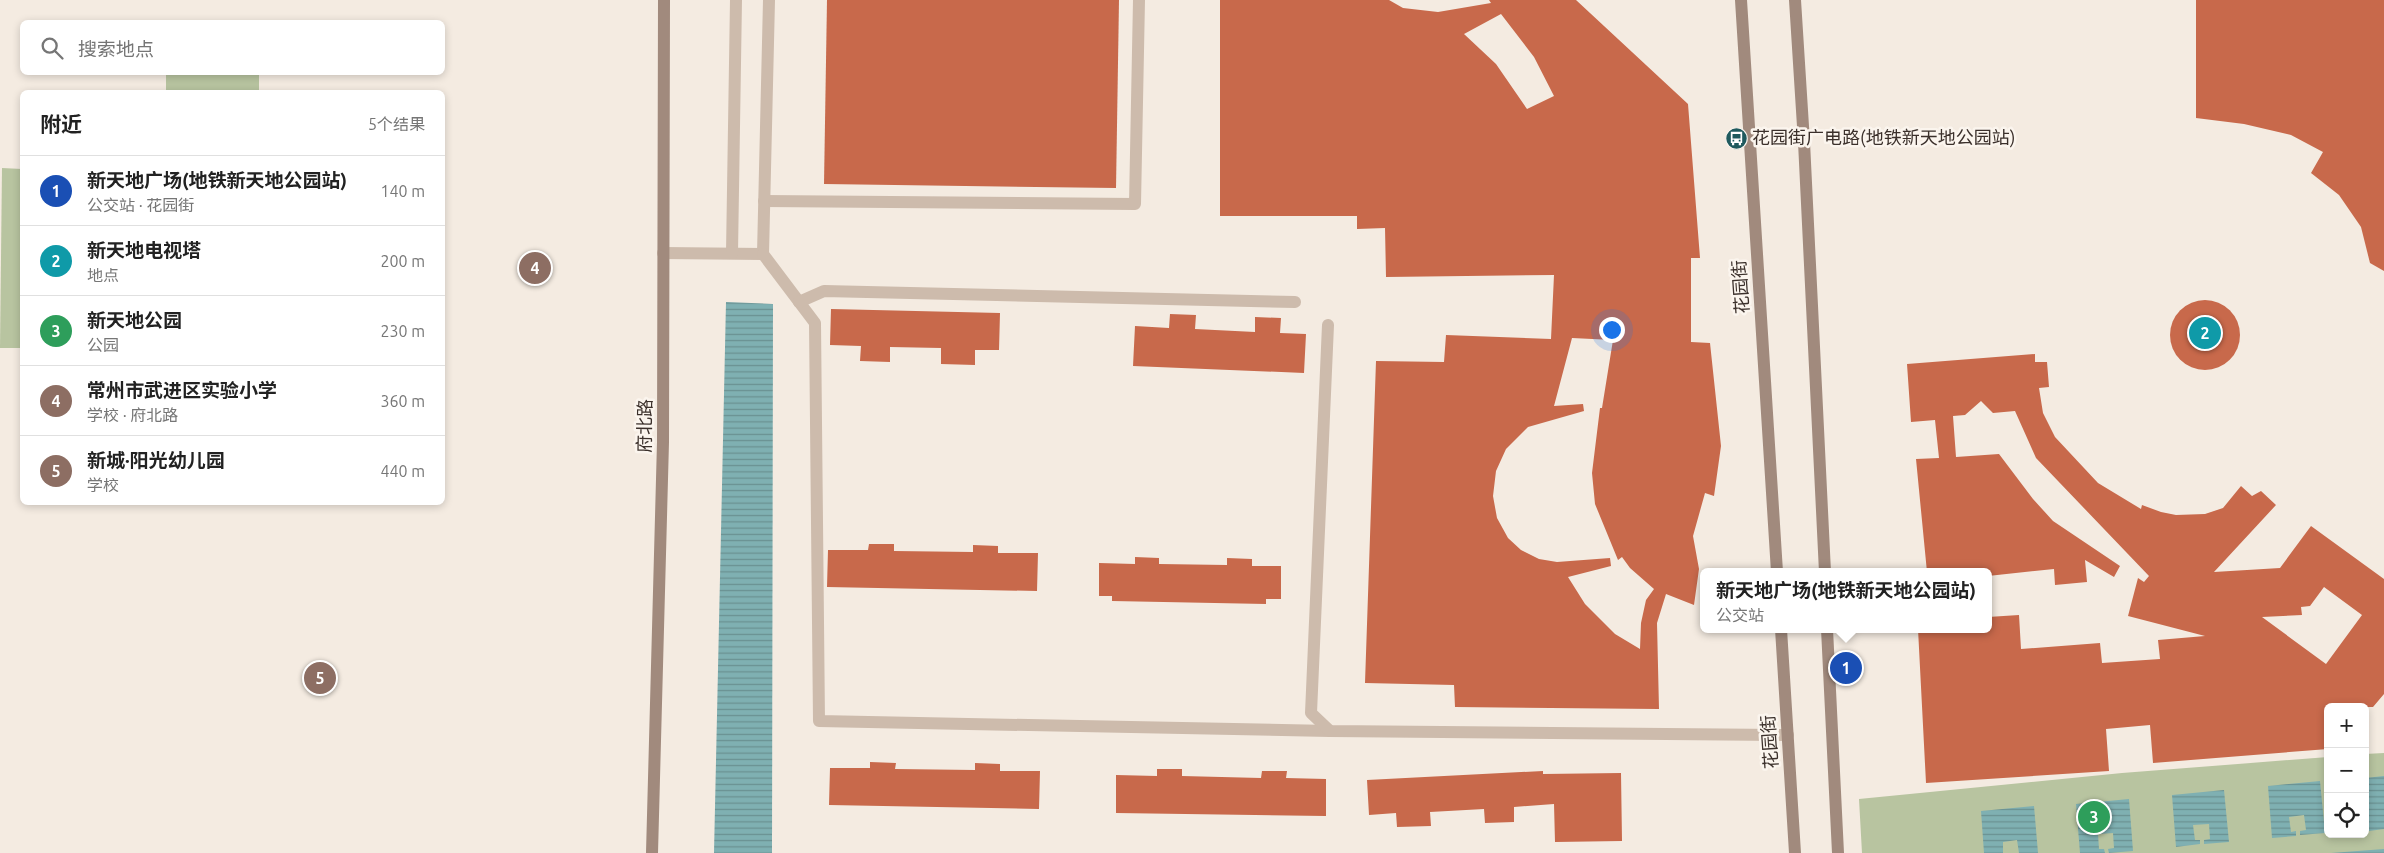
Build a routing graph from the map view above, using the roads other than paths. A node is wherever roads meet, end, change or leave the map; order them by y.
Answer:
1 (664, 0) edge
2 (736, 0) edge
3 (769, 0) edge
4 (1139, 0) edge
5 (1741, 0) edge
6 (1795, 0) edge
7 (764, 201) junction
8 (663, 253) junction
9 (732, 253) junction
10 (763, 254) junction
11 (800, 302) junction
12 (1295, 302) dead end
13 (1328, 325) dead end
14 (1777, 568) edge
15 (1825, 568) edge
16 (1781, 633) edge
17 (1828, 633) edge
18 (1330, 731) junction
19 (1788, 735) junction
20 (652, 853) edge
21 (1795, 853) edge
22 (1838, 853) edge

1 - 8 main road, 府北路
2 - 9 lane
3 - 7 lane
4 - 7 lane
5 - 14 main road, 花园街
6 - 15 main road
7 - 10 lane
8 - 9 lane
8 - 20 main road, 府北路
9 - 10 lane
10 - 11 lane
11 - 12 lane
11 - 18 lane
13 - 18 lane
16 - 19 main road, 花园街
17 - 22 main road
18 - 19 lane
19 - 21 main road, 花园街

